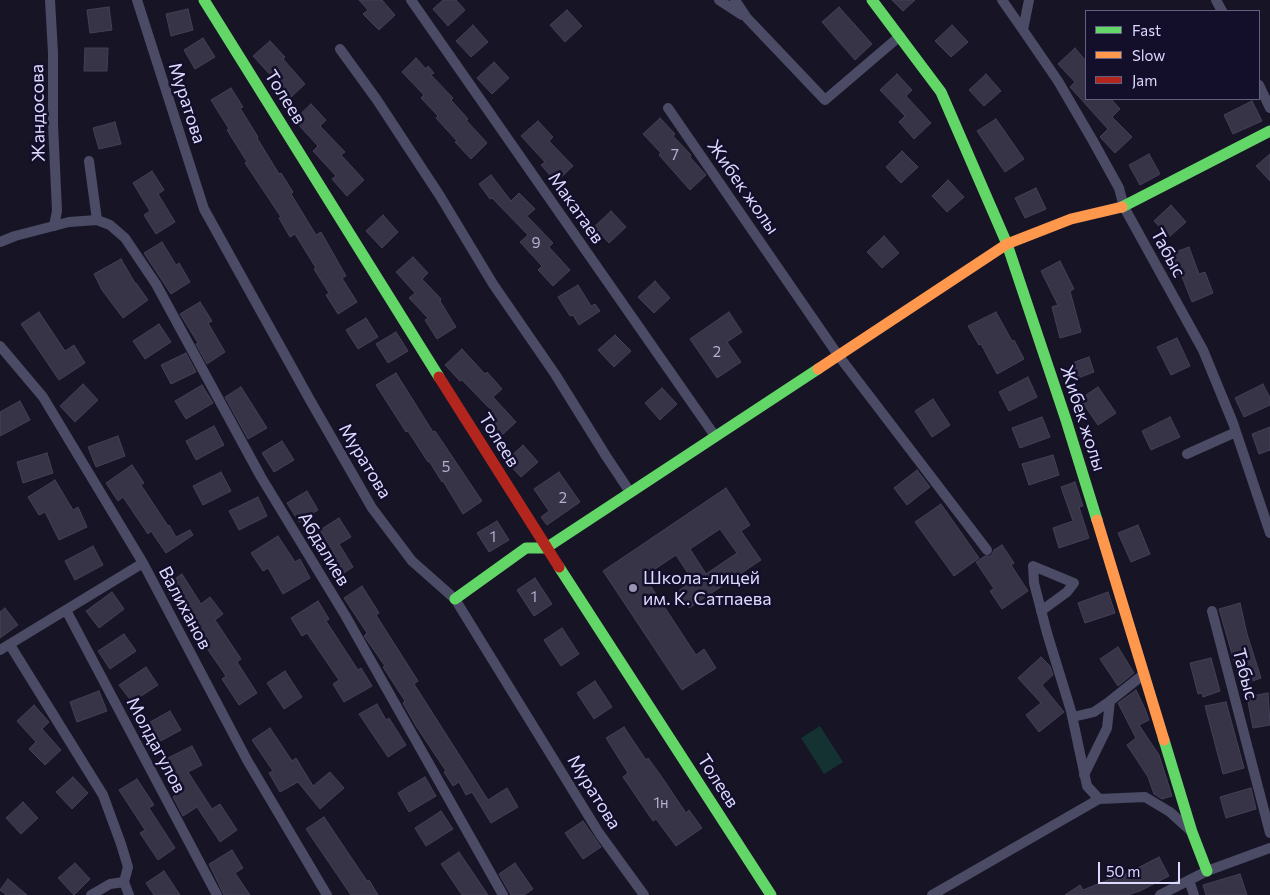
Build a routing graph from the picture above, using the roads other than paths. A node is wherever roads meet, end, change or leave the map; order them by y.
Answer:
1 (50, 0) edge
2 (137, 0) edge
3 (204, 0) edge
4 (411, 0) edge
5 (719, 0) edge
6 (735, 0) edge
7 (872, 0) edge
8 (1002, 0) edge
9 (1029, 0) edge
10 (747, 18) junction
11 (1024, 30) junction
12 (900, 36) junction
13 (340, 49) dead end
14 (1260, 87) edge
15 (668, 108) dead end
16 (1270, 108) edge
17 (1270, 131) edge
18 (89, 162) dead end
19 (1124, 207) junction
20 (97, 220) junction
21 (54, 226) junction
22 (0, 242) edge
23 (1007, 244) junction
24 (0, 346) edge
25 (838, 355) junction
26 (1236, 432) junction
27 (716, 436) junction
28 (1187, 454) dead end
29 (630, 492) junction
30 (1270, 533) edge
31 (546, 548) junction
32 (986, 550) dead end
33 (144, 563) junction
34 (455, 599) junction
35 (66, 610) junction
36 (1041, 611) junction
37 (1212, 611) dead end
38 (10, 644) junction
39 (0, 650) edge
40 (1144, 674) junction
41 (1110, 701) junction
42 (1073, 717) junction
43 (1084, 775) junction
44 (1099, 799) junction
45 (1192, 832) junction
46 (1270, 833) edge
47 (1270, 848) edge
48 (1207, 871) junction
49 (1189, 880) junction
50 (124, 882) junction
51 (91, 895) edge
52 (128, 895) edge
53 (218, 895) edge
54 (327, 895) edge
55 (503, 895) edge
56 (644, 895) edge
57 (771, 895) edge
58 (932, 895) edge
59 (1160, 895) edge
60 (1194, 895) edge

1 - 21 street, Жандосова
2 - 34 street, Муратова
3 - 31 street, Толеев
4 - 27 street, Макатаев
5 - 10 street
6 - 10 street
7 - 12 street, Жибек жолы
8 - 11 street, Табыс
9 - 11 street
10 - 12 street
11 - 19 street, Табыс
12 - 23 street, Жибек жолы
13 - 29 street
14 - 16 street
15 - 25 street, Жибек жолы
17 - 19 street
18 - 20 street
19 - 23 street
19 - 26 street, Табыс
20 - 21 street
20 - 55 street, Абдалиев
21 - 22 street
23 - 25 street
23 - 40 street, Жибек жолы
24 - 33 street, Валиханов
25 - 27 street
25 - 32 street, Жибек жолы
26 - 28 street
26 - 30 street, Табыс
27 - 29 street
29 - 31 street
31 - 34 street
31 - 57 street, Толеев
33 - 35 street
33 - 54 street, Валиханов
34 - 56 street, Муратова
35 - 38 street
35 - 53 street, Молдагулов
36 - 36 street
36 - 42 street
37 - 46 street, Табыс
38 - 39 street
38 - 50 street
40 - 41 street
40 - 45 street, Жибек жолы
41 - 42 street
41 - 43 street
42 - 43 street
43 - 44 street
44 - 45 street
44 - 58 street
45 - 48 street, Жибек жолы
47 - 48 street
48 - 49 street
49 - 59 street
49 - 60 street
50 - 51 street
50 - 52 street

